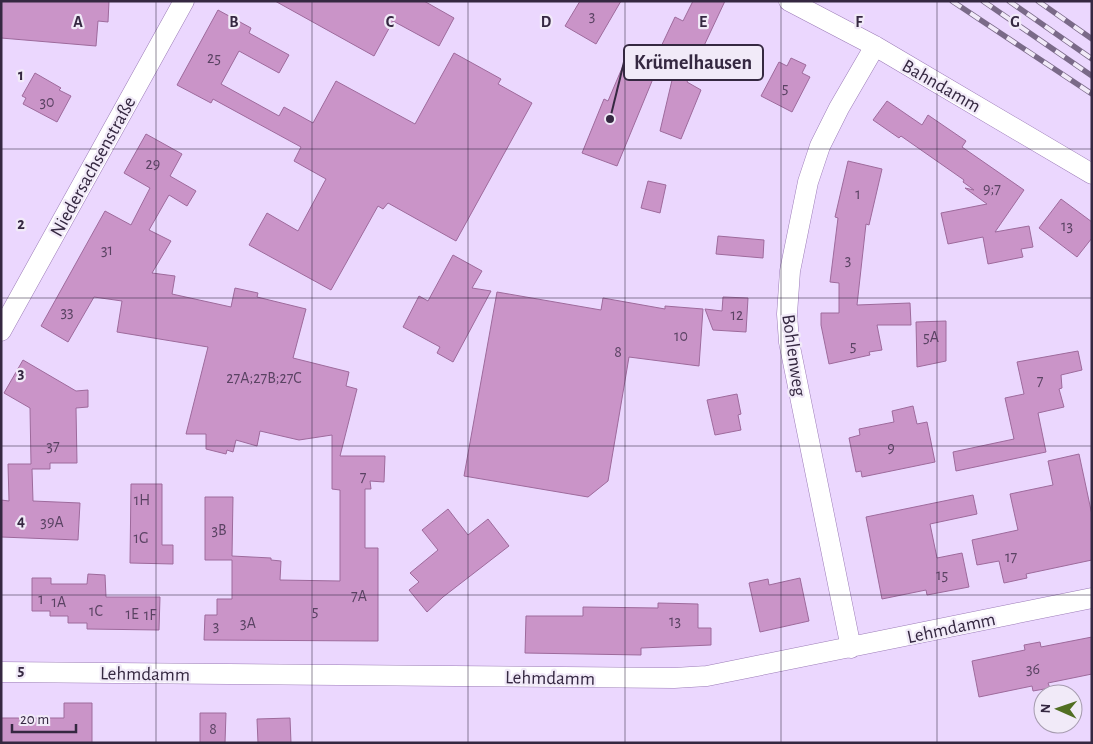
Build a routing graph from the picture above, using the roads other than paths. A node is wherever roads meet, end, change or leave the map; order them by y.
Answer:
1 (184, 1) edge
2 (789, 1) edge
3 (875, 46) junction
4 (1092, 174) edge
5 (1, 331) edge
6 (1092, 598) edge
7 (852, 648) junction
8 (1, 672) edge

1 - 5 street, Niedersachsenstraße
2 - 3 street, Bahndamm
3 - 4 street, Bahndamm
3 - 7 street, Bohlenweg
6 - 7 street, Lehmdamm
7 - 8 street, Lehmdamm

